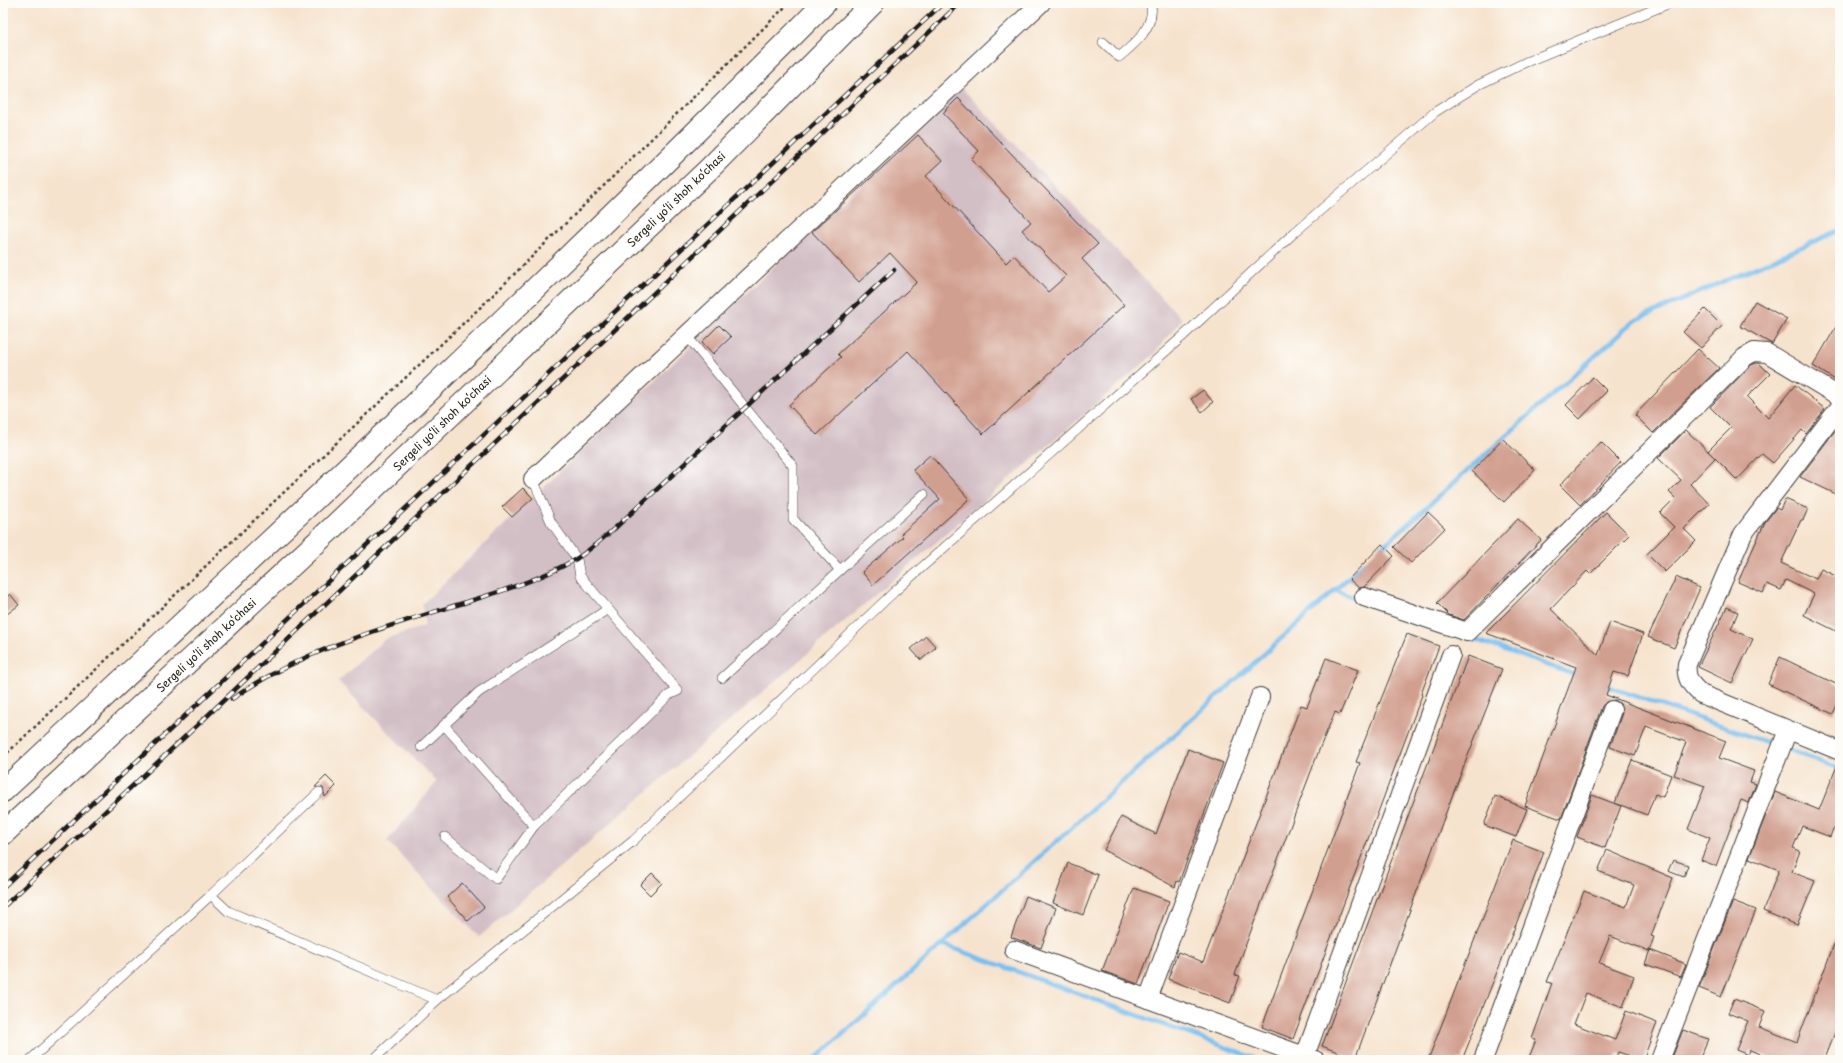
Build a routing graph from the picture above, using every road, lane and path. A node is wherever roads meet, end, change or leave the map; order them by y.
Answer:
1 (789, 3) edge
2 (825, 3) edge
3 (873, 3) edge
4 (1041, 3) edge
5 (1151, 3) edge
6 (1670, 3) edge
7 (1103, 42) dead end
8 (687, 336) junction
9 (1840, 397) edge
10 (1840, 407) edge
11 (533, 479) joint
12 (924, 494) dead end
13 (840, 570) junction
14 (1364, 597) dead end
15 (608, 609) junction
16 (1451, 655) dead end
17 (722, 678) dead end
18 (1260, 697) dead end
19 (1612, 710) dead end
20 (444, 724) junction
21 (1788, 730) junction
22 (421, 746) dead end
23 (1838, 746) edge
24 (3, 757) edge
25 (3, 791) edge
26 (319, 792) dead end
27 (534, 826) junction
28 (3, 834) edge
29 (445, 837) dead end
30 (211, 895) junction
31 (1014, 950) dead end
32 (1148, 999) junction
33 (437, 1000) junction
34 (1310, 1058) edge
35 (30, 1060) edge
36 (373, 1060) edge
37 (1483, 1060) edge
38 (1660, 1060) edge

1 - 24 path
2 - 25 main road
3 - 28 main road, Sergeli yo‘li shoh ko‘chasi
4 - 8 street
5 - 7 lane
6 - 33 lane
8 - 11 street
8 - 13 lane
9 - 14 street
10 - 21 street
11 - 15 lane
12 - 13 lane
13 - 17 lane
15 - 20 lane
15 - 27 lane
16 - 34 street
18 - 32 street
19 - 37 street
20 - 22 lane
20 - 27 lane
21 - 23 street
21 - 38 street
26 - 30 lane
27 - 29 lane
30 - 33 lane
30 - 35 lane
31 - 32 street
32 - 34 street
33 - 36 lane

